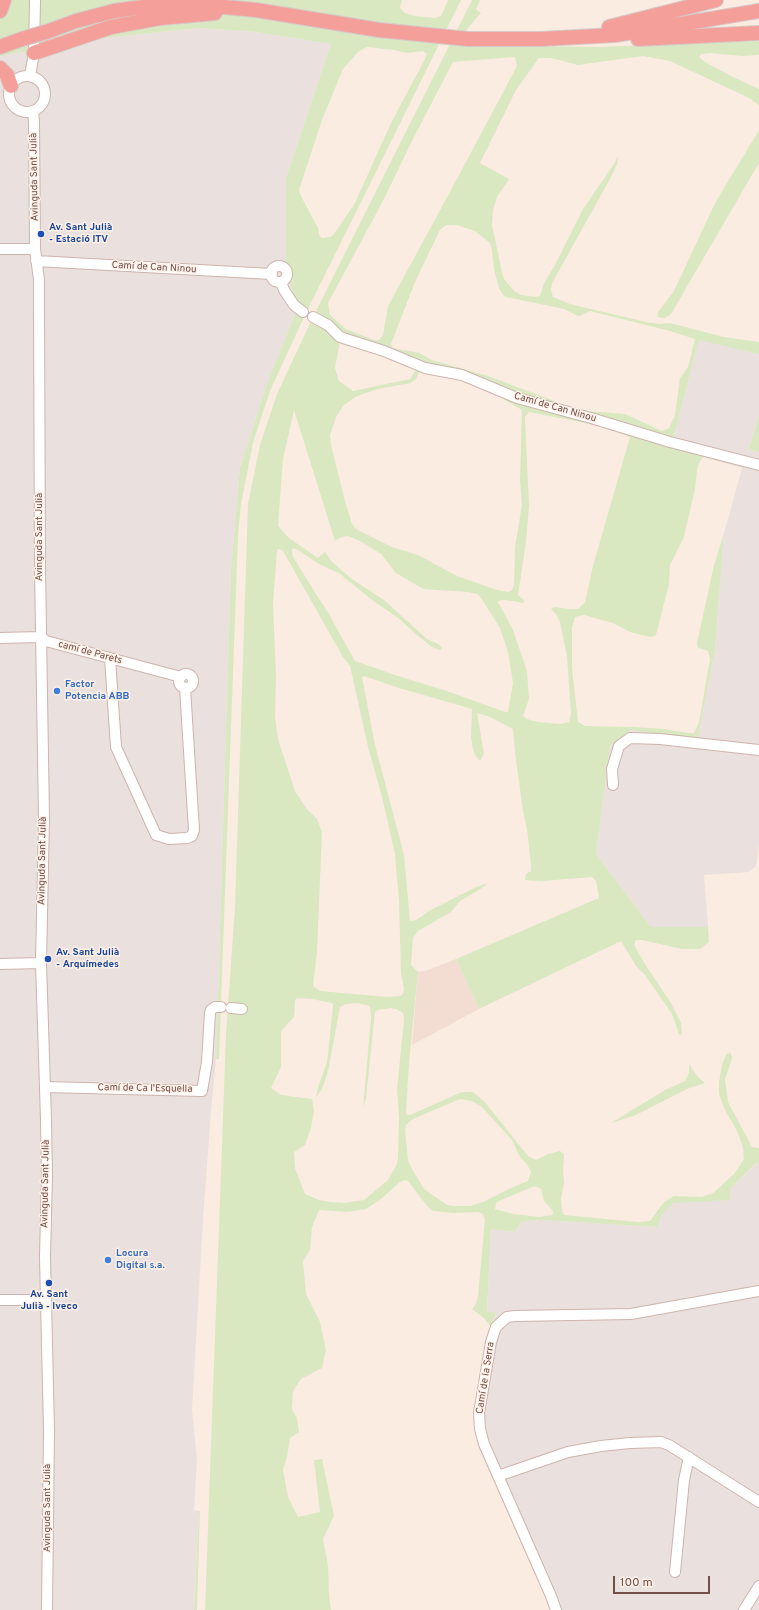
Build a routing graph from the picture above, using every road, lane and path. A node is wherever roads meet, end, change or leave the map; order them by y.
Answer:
1 (4, 0) edge
2 (236, 0) edge
3 (716, 0) edge
4 (35, 1) edge
5 (0, 11) edge
6 (759, 11) edge
7 (274, 13) junction
8 (759, 33) edge
9 (542, 39) junction
10 (0, 47) edge
11 (34, 53) junction
12 (0, 68) edge
13 (30, 76) junction
14 (7, 94) edge
15 (33, 111) junction
16 (0, 249) edge
17 (35, 249) junction
18 (36, 261) junction
19 (303, 312) dead end
20 (313, 317) dead end
21 (759, 465) edge
22 (41, 637) junction
23 (0, 638) edge
24 (110, 658) junction
25 (759, 750) edge
26 (613, 785) dead end
27 (41, 963) junction
28 (0, 964) edge
29 (242, 1009) dead end
30 (45, 1087) junction
31 (759, 1291) edge
32 (0, 1300) edge
33 (45, 1300) junction
34 (689, 1458) junction
35 (498, 1476) junction
36 (759, 1502) edge
37 (675, 1572) dead end
38 (759, 1586) edge
39 (47, 1610) edge
40 (556, 1610) edge
41 (744, 1610) edge

1 - 5 highway
2 - 7 highway
3 - 9 highway
4 - 11 street
6 - 9 highway
7 - 9 highway
7 - 10 highway, bridge
7 - 11 highway
8 - 9 highway
11 - 13 street
12 - 14 highway
13 - 14 street
13 - 15 street
14 - 15 street
15 - 17 street, Avinguda Sant Julià
16 - 17 street
17 - 18 street, Avinguda Sant Julià
18 - 19 street, Camí de Can Ninou
18 - 22 street, Avinguda Sant Julià
20 - 21 street, Camí de Can Ninou
22 - 23 street, camí de Parets
22 - 24 street, camí de Parets
22 - 27 street, Avinguda Sant Julià
24 - 24 street, camí de Parets
25 - 26 street
27 - 28 street
27 - 30 street, Avinguda Sant Julià
29 - 30 street, Camí de Ca l'Esquella
30 - 33 street, Avinguda Sant Julià
31 - 35 street, Camí de la Serra
32 - 33 street
33 - 39 street, Avinguda Sant Julià
34 - 35 street
34 - 36 street
34 - 37 street
35 - 40 street, Camí de la Serra
38 - 41 street

